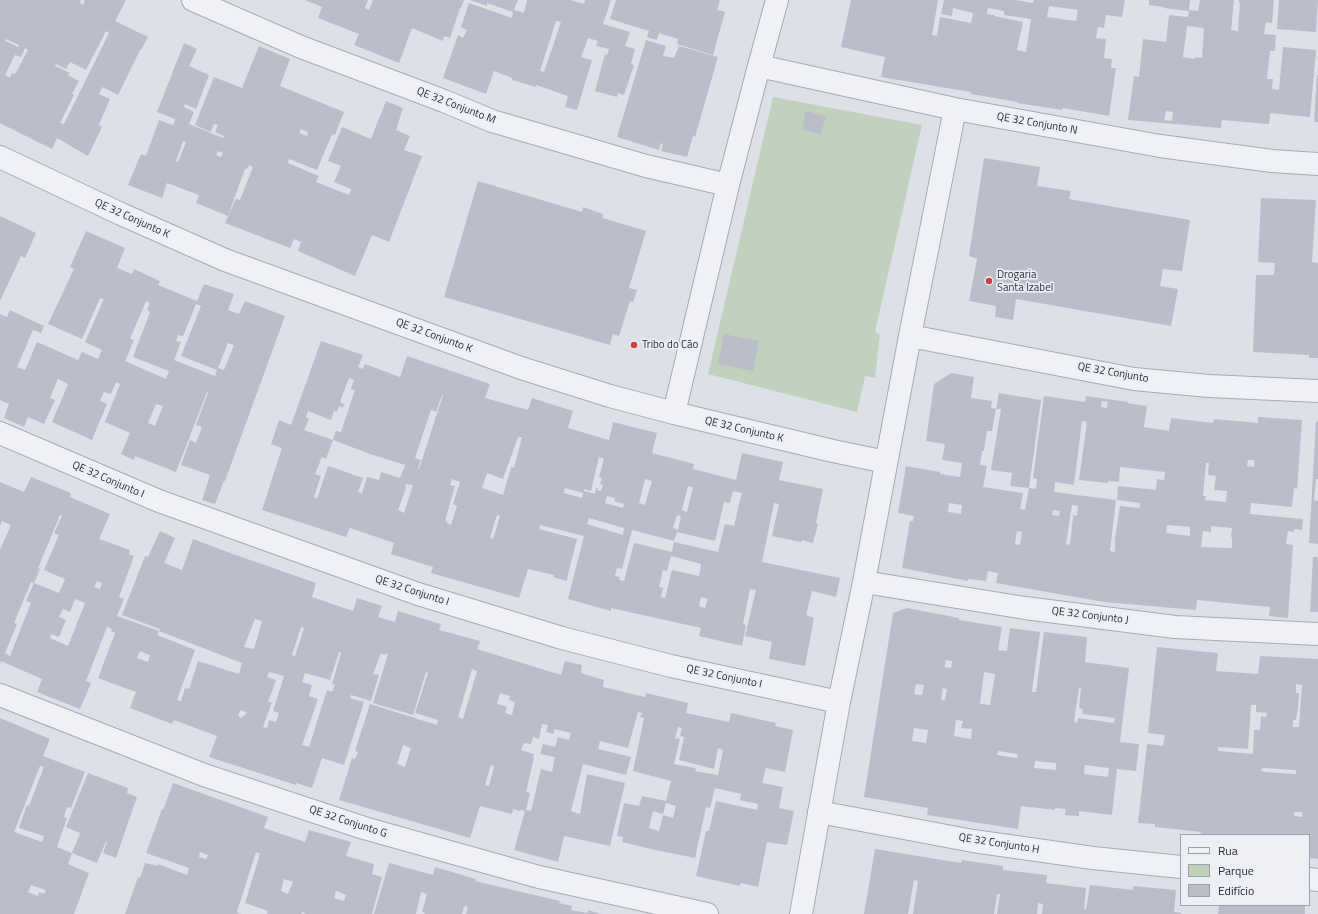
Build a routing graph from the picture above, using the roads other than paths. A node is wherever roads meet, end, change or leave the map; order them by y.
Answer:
1 (193, 0) edge
2 (778, 0) edge
3 (759, 66) junction
4 (955, 109) junction
5 (0, 157) edge
6 (1318, 164) edge
7 (728, 185) junction
8 (910, 336) junction
9 (1318, 391) edge
10 (674, 413) junction
11 (0, 433) edge
12 (886, 462) junction
13 (864, 582) junction
14 (1318, 634) edge
15 (0, 695) edge
16 (839, 702) junction
17 (819, 812) junction
18 (1180, 867) edge
19 (707, 914) edge
20 (802, 914) edge

1 - 7 street, QE 32 Conjunto M
2 - 3 street
3 - 4 street, QE 32 Conjunto N
3 - 7 street
4 - 6 street, QE 32 Conjunto N
4 - 8 street
5 - 10 street, QE 32 Conjunto K
7 - 10 street
8 - 9 street, QE 32 Conjunto
8 - 12 street
10 - 12 street, QE 32 Conjunto K
11 - 16 street, QE 32 Conjunto I
12 - 13 street
13 - 14 street, QE 32 Conjunto J
13 - 16 street
15 - 19 street, QE 32 Conjunto G
16 - 17 street
17 - 18 street, QE 32 Conjunto H
17 - 20 street

